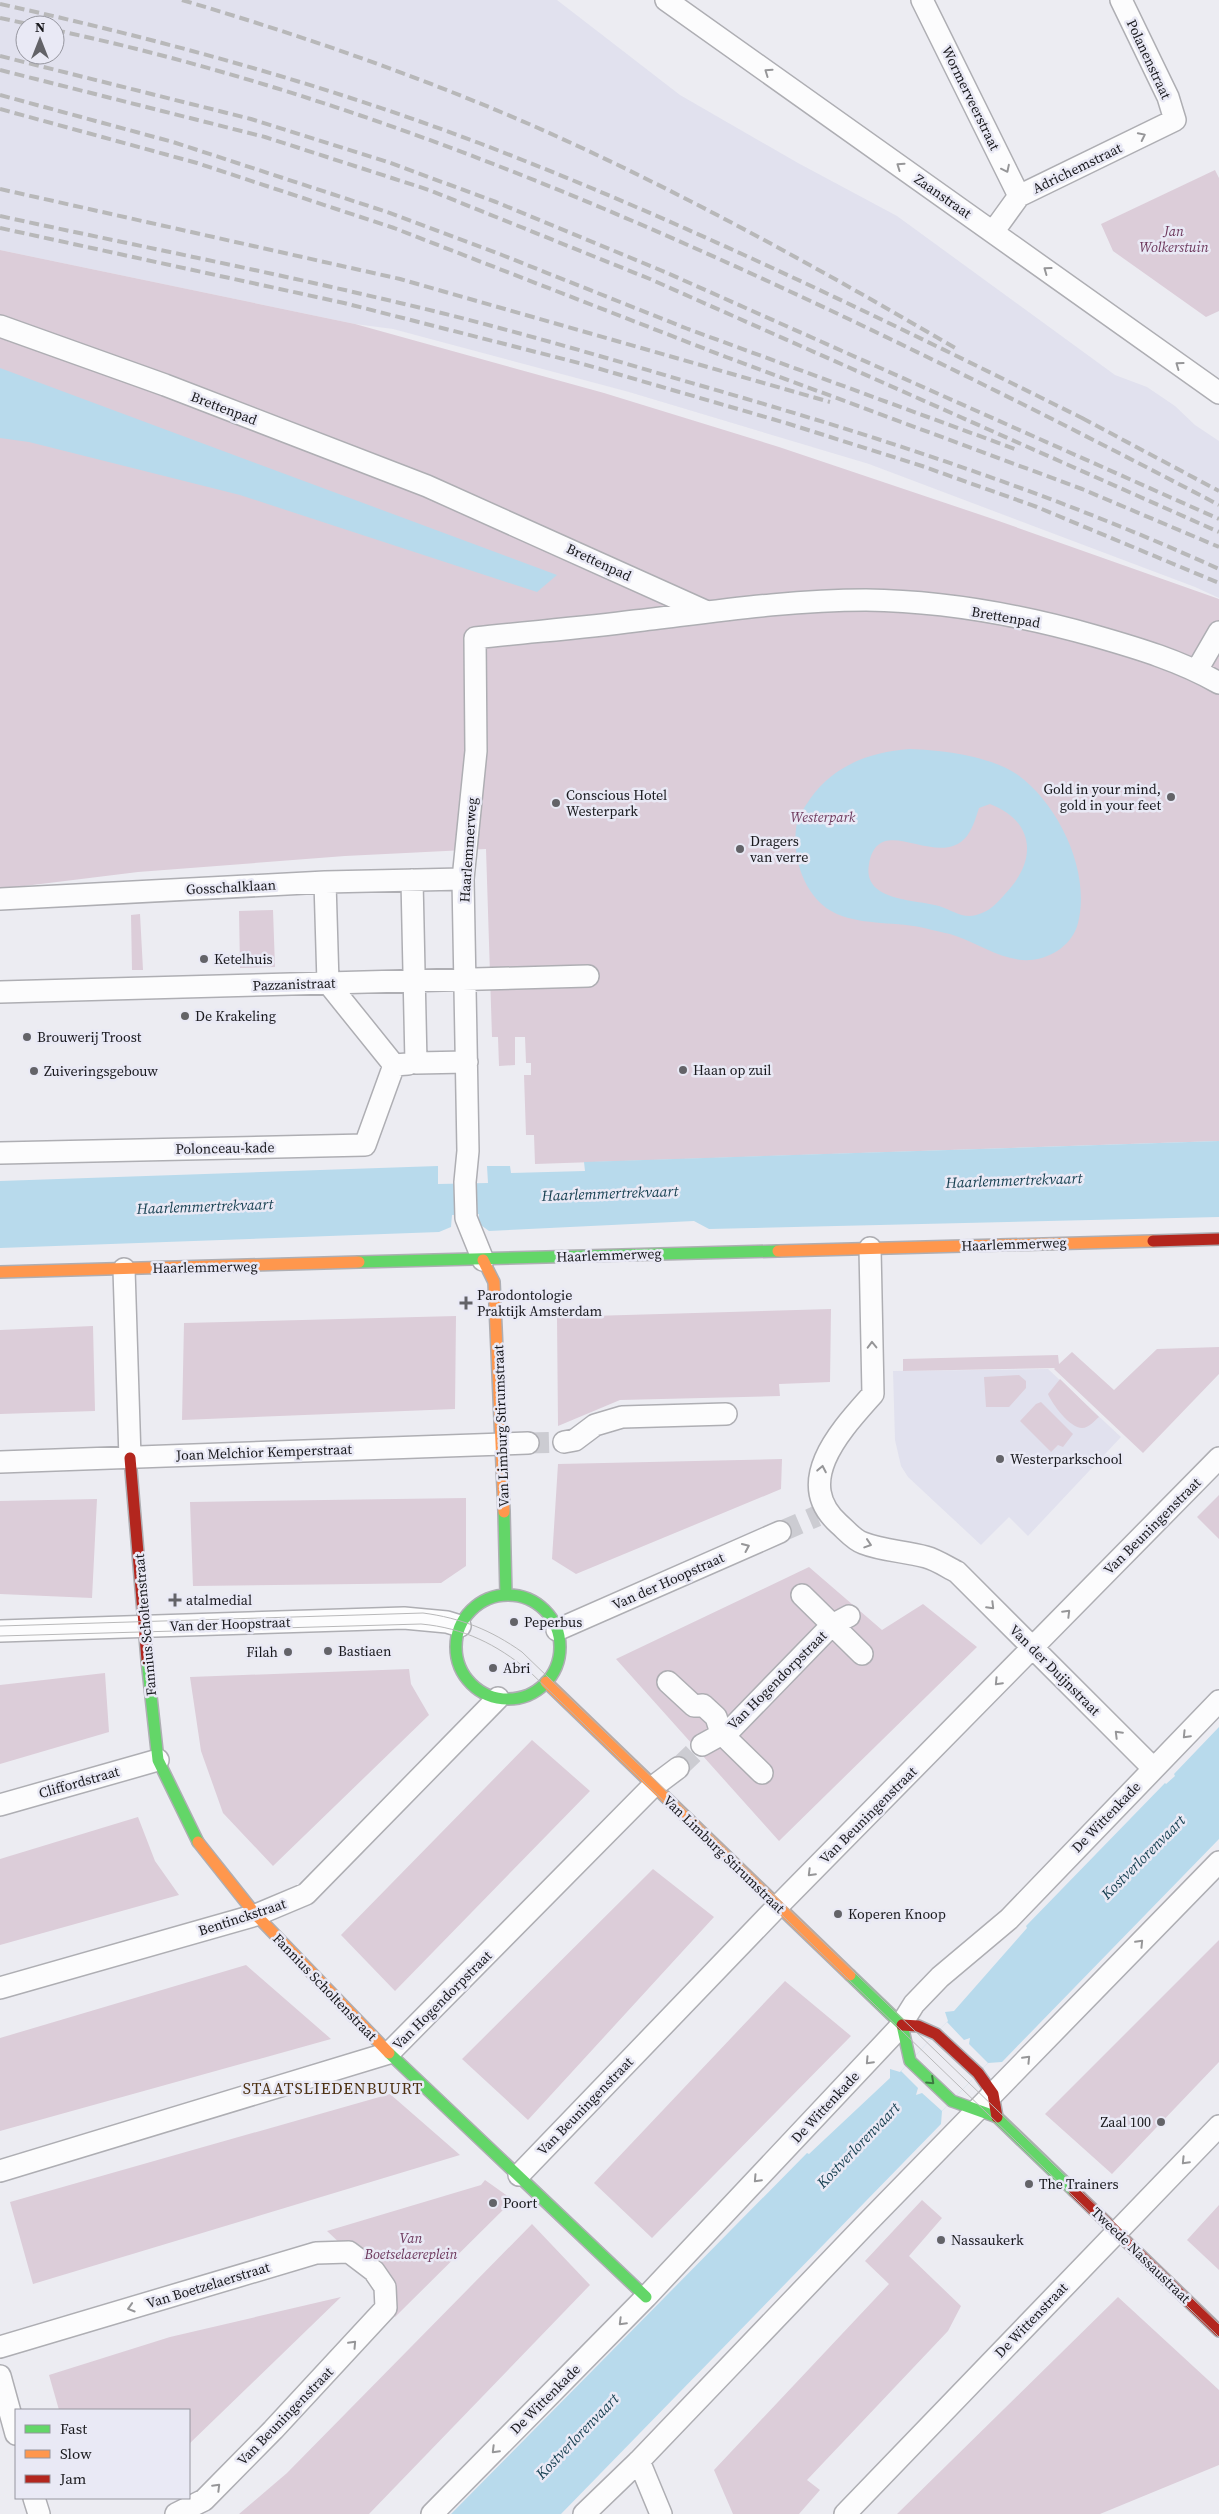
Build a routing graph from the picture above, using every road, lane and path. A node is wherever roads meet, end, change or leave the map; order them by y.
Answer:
1 (666, 0) edge
2 (922, 0) edge
3 (1121, 0) edge
4 (1175, 120) joint
5 (1019, 196) junction
6 (993, 232) junction
7 (0, 326) edge
8 (1219, 393) edge
9 (704, 611) junction
10 (1219, 632) edge
11 (1197, 670) junction
12 (1219, 683) edge
13 (463, 879) junction
14 (412, 880) junction
15 (325, 882) junction
16 (0, 899) edge
17 (588, 976) dead end
18 (465, 978) junction
19 (415, 981) junction
20 (328, 983) junction
21 (0, 992) edge
22 (467, 1062) junction
23 (394, 1064) junction
24 (416, 1064) junction
25 (0, 1153) edge
26 (1219, 1239) edge
27 (870, 1248) junction
28 (483, 1260) junction
29 (124, 1269) junction
30 (0, 1272) edge
31 (726, 1414) dead end
32 (564, 1442) tunnel mouth
33 (503, 1443) junction
34 (528, 1443) tunnel mouth
35 (130, 1458) junction
36 (1219, 1458) edge
37 (0, 1462) edge
38 (780, 1532) tunnel mouth
39 (506, 1596) junction
40 (802, 1596) dead end
41 (840, 1621) junction
42 (144, 1626) junction
43 (460, 1626) junction
44 (557, 1630) junction
45 (0, 1631) edge
46 (1032, 1647) junction
47 (862, 1654) dead end
48 (546, 1682) junction
49 (668, 1682) dead end
50 (498, 1698) junction
51 (1219, 1701) edge
52 (721, 1733) junction
53 (702, 1745) tunnel mouth
54 (158, 1760) junction
55 (678, 1768) tunnel mouth
56 (1153, 1768) junction
57 (762, 1773) dead end
58 (654, 1786) junction
59 (0, 1805) edge
60 (1219, 1862) edge
61 (778, 1906) junction
62 (256, 1915) junction
63 (0, 1988) edge
64 (902, 2025) junction
65 (389, 2053) junction
66 (993, 2094) junction
67 (988, 2114) junction
68 (1219, 2126) edge
69 (0, 2171) edge
70 (519, 2175) junction
71 (1116, 2231) junction
72 (646, 2298) junction
73 (386, 2308) joint
74 (1219, 2330) edge
75 (0, 2347) edge
76 (0, 2376) edge
77 (15, 2430) edge
78 (639, 2461) junction
79 (34, 2499) edge
80 (39, 2514) edge
81 (176, 2514) edge
82 (432, 2514) edge
83 (584, 2514) edge
84 (661, 2514) edge
85 (845, 2514) edge

6 -> 1 street, Zaanstraat
2 -> 5 street, Wormerveerstraat
3 - 4 street, Polanenstraat
5 -> 4 street, Adrichemstraat
5 - 6 street, Adrichemstraat
8 -> 6 street, Zaanstraat
7 - 9 street, Brettenpad
9 - 11 street, Brettenpad
9 - 13 street, Haarlemmerweg
10 - 11 street
11 - 12 street, Brettenpad
13 - 14 street, Gosschalklaan
13 - 18 street, Haarlemmerweg
14 - 15 street, Gosschalklaan
14 - 19 street
15 - 16 street, Gosschalklaan
15 - 20 street
17 - 18 street, Pazzanistraat
18 - 19 street, Pazzanistraat
18 - 22 street, Haarlemmerweg
19 - 20 street, Pazzanistraat
19 - 24 street
20 - 21 street, Pazzanistraat
20 - 23 street
22 - 24 street
22 - 28 street, Haarlemmerweg
23 - 24 street
23 - 25 street, Polonceau-kade
26 - 27 street, Haarlemmerweg
27 - 28 street, Haarlemmerweg
27 -> 46 street, Van der Duijnstraat
28 - 29 street, Haarlemmerweg
28 - 33 street, Van Limburg Stirumstraat
29 - 30 street, Haarlemmerweg
29 - 35 street, Fannius Scholtenstraat
31 - 32 street
33 - 34 street, Joan Melchior Kemperstraat
33 - 35 street, Joan Melchior Kemperstraat
33 - 39 street, Van Limburg Stirumstraat
35 - 37 street, Joan Melchior Kemperstraat
35 - 42 street, Fannius Scholtenstraat
46 -> 36 street, Van Beuningenstraat
44 -> 38 street, Van der Hoopstraat
39 - 43 street
39 - 44 street
40 - 41 street, Van Hogendorpstraat
41 - 47 street, Van Hogendorpstraat
41 - 52 street, Van Hogendorpstraat
42 - 43 street, Van der Hoopstraat
42 - 45 street, Van der Hoopstraat
42 - 54 street, Fannius Scholtenstraat
43 - 50 street
44 - 48 street
56 -> 46 street, Van der Duijnstraat
46 -> 61 street, Van Beuningenstraat
48 - 50 street
48 - 58 street, Van Limburg Stirumstraat
49 - 52 street, Van Hogendorpstraat
50 - 62 street, Bentinckstraat
51 -> 56 street, De Wittenkade
52 - 53 street, Van Hogendorpstraat
52 - 57 street, Van Hogendorpstraat
54 - 59 street, Cliffordstraat
54 - 62 street, Fannius Scholtenstraat
55 - 58 street, Van Hogendorpstraat
56 - 64 street, De Wittenkade
58 - 61 street, Van Limburg Stirumstraat
58 - 65 street, Van Hogendorpstraat
66 -> 60 street
61 - 64 street, Van Limburg Stirumstraat
61 - 70 street, Van Beuningenstraat
62 - 63 street, Bentinckstraat
62 - 65 street, Fannius Scholtenstraat
64 - 66 street
64 -> 67 street, Tweede Nassaustraat
64 -> 72 street, De Wittenkade
65 - 69 street, Van Hogendorpstraat
65 - 70 street, Fannius Scholtenstraat
66 - 67 street
67 - 71 street, Tweede Nassaustraat
67 - 78 street
68 -> 71 street, De Wittenstraat
70 - 72 street, Fannius Scholtenstraat
71 - 74 street, Tweede Nassaustraat
71 - 85 street, De Wittenstraat
72 -> 82 street, De Wittenkade
73 -> 75 street, Van Boetzelaerstraat
81 -> 73 street, Van Beuningenstraat
76 - 77 street
78 - 83 street
78 - 84 street
79 - 80 street

